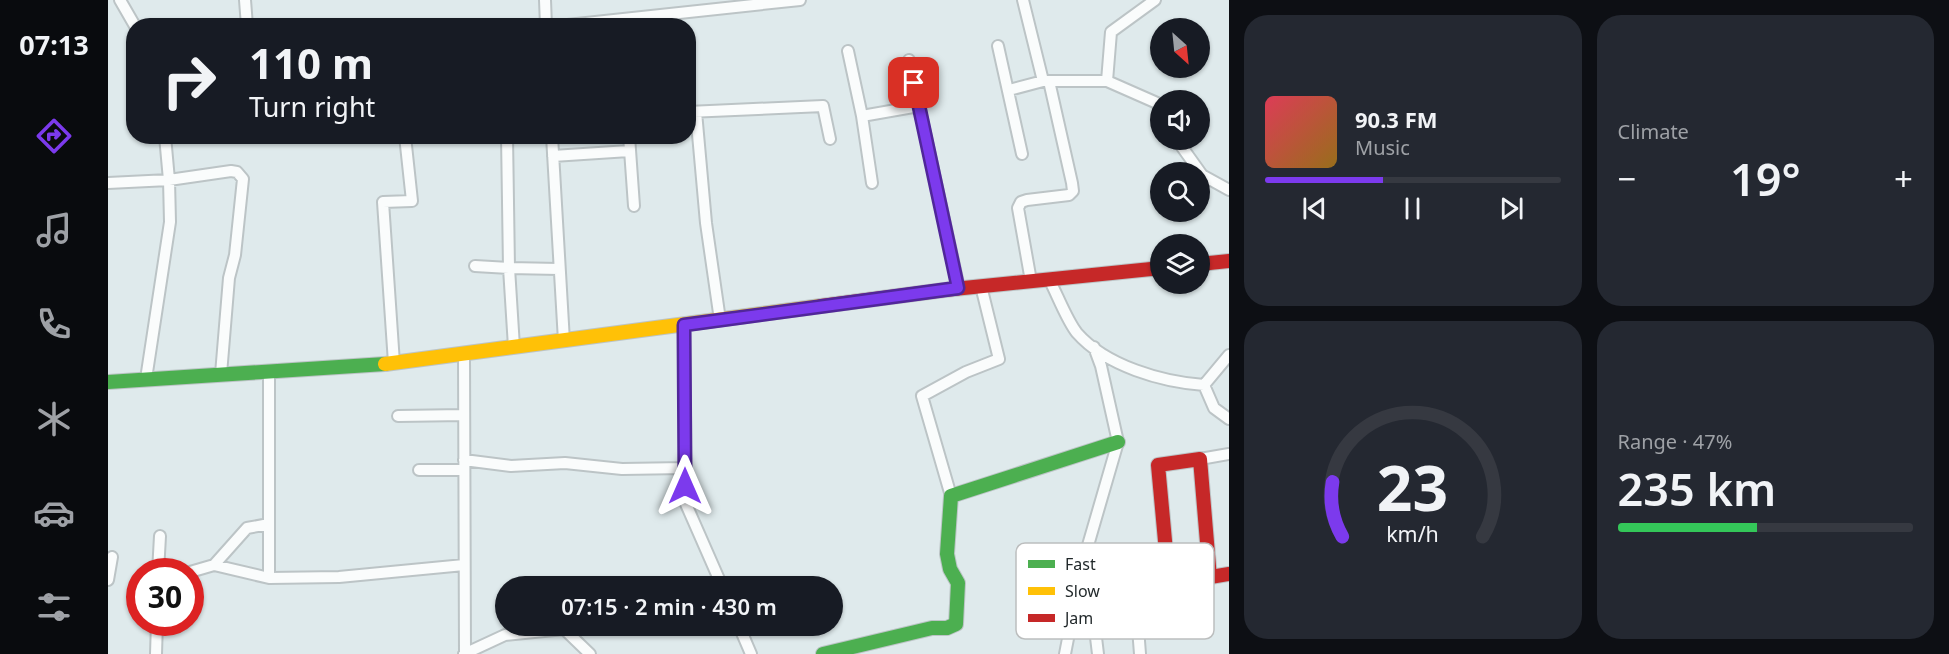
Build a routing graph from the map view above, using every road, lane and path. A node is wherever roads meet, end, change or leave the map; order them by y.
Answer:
1 (120, 0) edge
2 (244, 0) edge
3 (545, 0) edge
4 (800, 0) edge
5 (1023, 0) edge
6 (1155, 0) edge
7 (130, 18) edge
8 (246, 18) edge
9 (546, 18) edge
10 (632, 18) edge
11 (998, 46) dead end
12 (848, 51) dead end
13 (909, 60) dead end
14 (1046, 81) junction
15 (1107, 81) junction
16 (1009, 90) junction
17 (1150, 100) edge
18 (919, 106) junction
19 (696, 112) edge
20 (862, 116) junction
21 (830, 138) dead end
22 (166, 144) edge
23 (406, 144) edge
24 (507, 144) edge
25 (552, 144) edge
26 (629, 144) edge
27 (696, 144) edge
28 (1184, 150) edge
29 (629, 151) junction
30 (1022, 154) dead end
31 (553, 156) junction
32 (169, 180) junction
33 (108, 183) edge
34 (872, 183) dead end
35 (1229, 190) edge
36 (634, 206) dead end
37 (1229, 261) edge
38 (1210, 263) edge
39 (475, 266) dead end
40 (509, 268) junction
41 (559, 269) junction
42 (1150, 269) edge
43 (1049, 279) junction
44 (1031, 281) junction
45 (981, 286) junction
46 (958, 288) junction
47 (720, 320) junction
48 (684, 325) junction
49 (564, 341) junction
50 (514, 347) junction
51 (1094, 347) junction
52 (464, 354) junction
53 (1229, 355) edge
54 (394, 363) junction
55 (268, 371) junction
56 (221, 374) junction
57 (146, 379) junction
58 (108, 382) edge
59 (1204, 386) junction
60 (464, 415) junction
61 (398, 416) dead end
62 (1229, 419) edge
63 (1118, 442) junction
64 (1229, 454) edge
65 (1200, 459) junction
66 (464, 465) junction
67 (685, 468) junction
68 (419, 470) dead end
69 (951, 496) junction
70 (269, 524) junction
71 (160, 536) dead end
72 (1089, 543) edge
73 (1165, 543) edge
74 (1207, 543) edge
75 (112, 557) dead end
76 (159, 558) edge
77 (464, 564) junction
78 (214, 565) junction
79 (204, 568) edge
80 (1229, 574) edge
81 (718, 576) edge
82 (1214, 577) edge
83 (269, 578) junction
84 (108, 580) edge
85 (157, 636) edge
86 (743, 636) edge
87 (1068, 639) edge
88 (1096, 639) edge
89 (1139, 639) edge
90 (156, 654) edge
91 (464, 654) edge
92 (590, 654) edge
93 (751, 654) edge
94 (823, 654) edge
95 (1065, 654) edge
96 (1098, 654) edge
97 (1140, 654) edge

1 - 7 street
2 - 8 street
3 - 9 street
4 - 10 street
5 - 14 street
6 - 15 street
11 - 16 street
12 - 20 street
13 - 18 street
14 - 15 street
14 - 16 street
14 - 44 street
15 - 17 street
16 - 30 street
18 - 20 street
18 - 46 street
19 - 21 street
20 - 34 street
22 - 32 street
23 - 54 street
24 - 40 street
25 - 31 street
26 - 29 street
27 - 47 street
28 - 35 street
29 - 31 street
29 - 36 street
31 - 41 street
32 - 33 street
32 - 56 street
32 - 57 street
37 - 38 street
39 - 40 street
40 - 41 street
40 - 50 street
41 - 49 street
42 - 43 street
43 - 44 street
43 - 51 street
44 - 45 street
45 - 46 street
45 - 69 street
46 - 47 street
47 - 48 street
48 - 49 street
48 - 67 street
49 - 50 street
50 - 52 street
51 - 59 street
51 - 63 street
52 - 54 street
52 - 60 street
53 - 59 street
54 - 55 street
55 - 56 street
55 - 70 street
56 - 57 street
57 - 58 street
59 - 62 street
60 - 61 street
60 - 66 street
63 - 69 street
63 - 72 street
64 - 65 street
65 - 73 street
65 - 74 street
66 - 67 street
66 - 68 street
66 - 77 street
67 - 81 street
69 - 94 street
70 - 78 street
70 - 83 street
71 - 76 street
75 - 84 street
77 - 83 street
77 - 91 street
78 - 79 street
78 - 83 street
80 - 82 street
85 - 90 street
86 - 93 street
87 - 95 street
88 - 96 street
89 - 97 street
91 - 92 street

